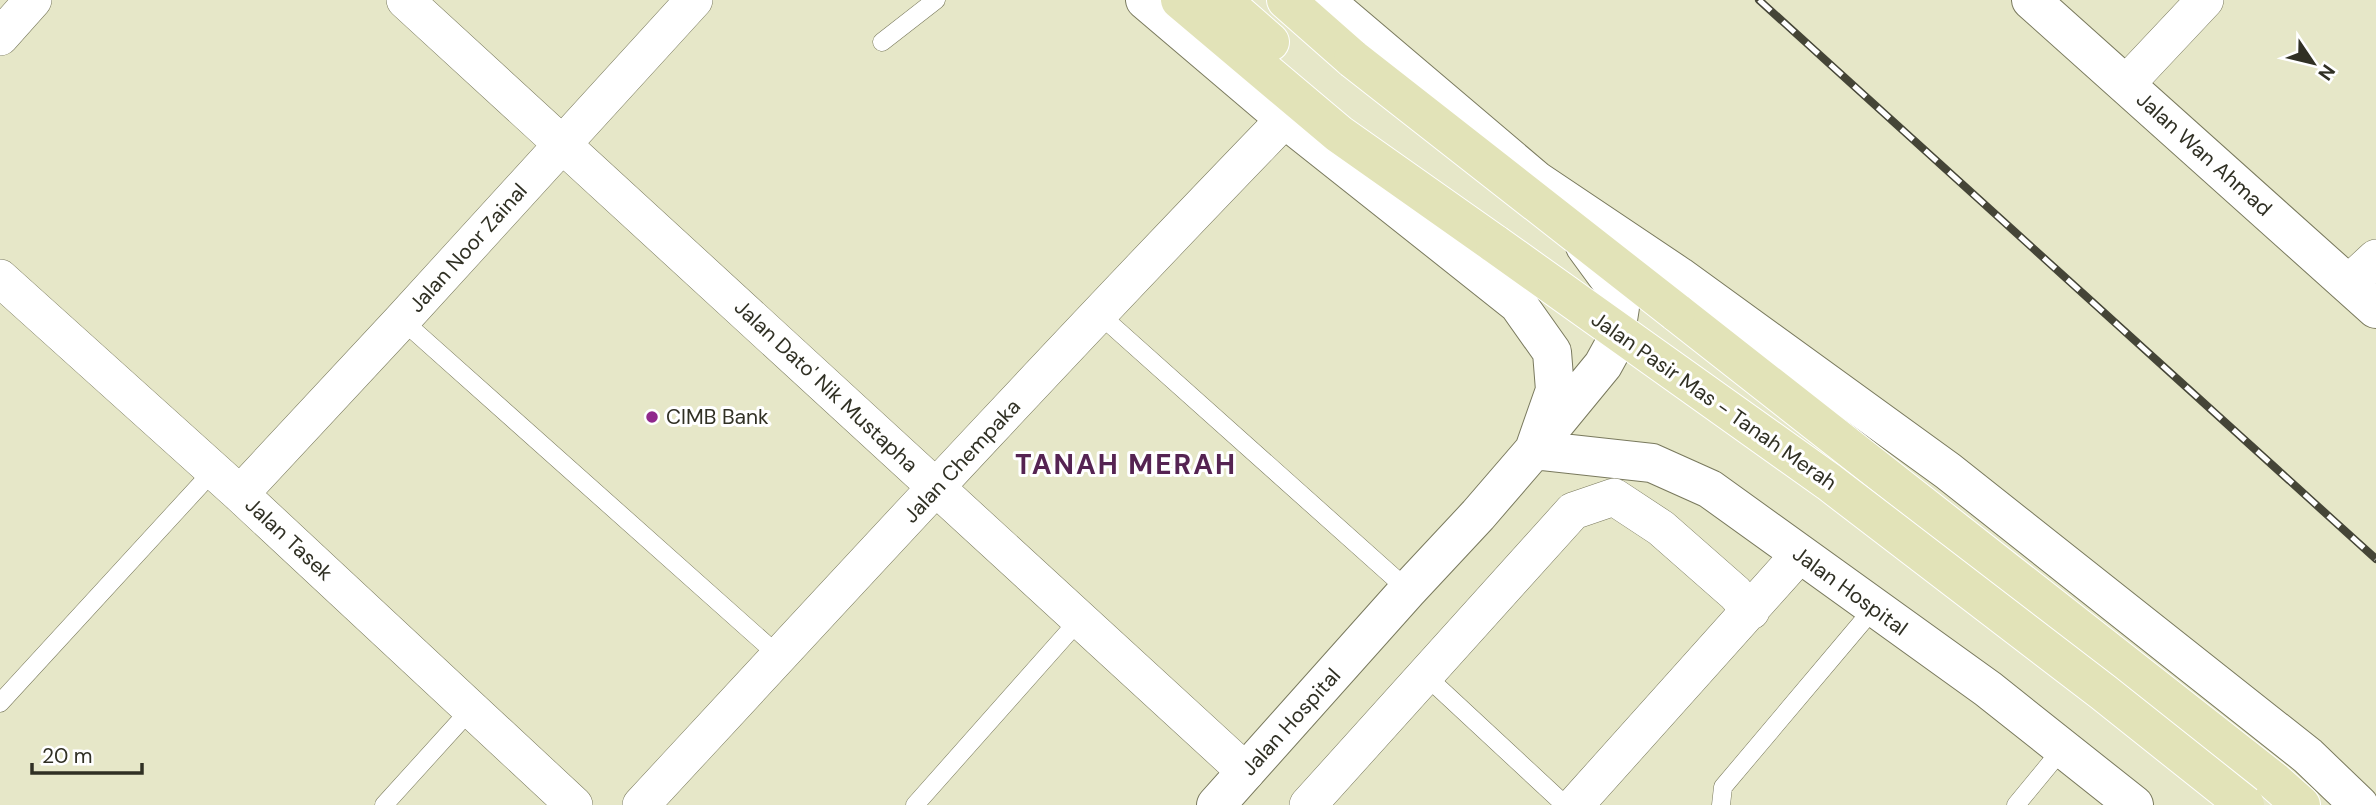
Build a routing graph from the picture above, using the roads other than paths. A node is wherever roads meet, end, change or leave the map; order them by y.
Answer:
1 (33, 0) edge
2 (405, 0) edge
3 (694, 0) edge
4 (936, 0) edge
5 (1145, 0) edge
6 (1180, 0) edge
7 (1222, 0) edge
8 (1286, 0) edge
9 (1324, 0) edge
10 (1354, 0) edge
11 (2031, 0) edge
12 (2205, 0) edge
13 (0, 37) edge
14 (882, 42) dead end
15 (2126, 85) junction
16 (1285, 119) junction
17 (563, 142) junction
18 (1536, 180) junction
19 (1411, 186) junction
20 (2376, 258) edge
21 (1679, 276) junction
22 (0, 278) edge
23 (2348, 284) junction
24 (2376, 309) edge
25 (1098, 313) junction
26 (402, 320) junction
27 (1534, 450) junction
28 (227, 482) junction
29 (937, 488) junction
30 (1800, 554) junction
31 (1408, 590) junction
32 (1874, 608) junction
33 (1751, 611) junction
34 (1080, 619) junction
35 (779, 656) junction
36 (1425, 675) junction
37 (0, 703) edge
38 (471, 709) junction
39 (2063, 748) junction
40 (1246, 772) junction
41 (384, 805) edge
42 (574, 805) edge
43 (641, 805) edge
44 (915, 805) edge
45 (1216, 805) edge
46 (1308, 805) edge
47 (1565, 805) edge
48 (1575, 805) edge
49 (1721, 805) edge
50 (2016, 805) edge
51 (2134, 805) edge
52 (2245, 805) edge
53 (2301, 805) edge
54 (2359, 805) edge

1 - 13 street
2 - 17 street, Jalan Dato' Nik Mustapha
3 - 17 street, Jalan Noor Zainal
4 - 14 lane
5 - 16 main road, Jalan Hospital
6 - 19 main road, Jalan Pasir Mas - Tanah Merah
7 - 19 main road
8 - 53 main road, Jalan Pasir Mas - Tanah Merah, bridge
9 - 18 main road
10 - 21 main road
11 - 15 main road, Jalan Wan Ahmad
12 - 15 street
15 - 23 main road, Jalan Wan Ahmad
16 - 25 street, Jalan Chempaka
16 - 27 main road, Jalan Hospital
17 - 26 street, Jalan Noor Zainal
17 - 29 street, Jalan Dato' Nik Mustapha
18 - 21 main road
18 - 27 main road
19 - 52 main road, Jalan Pasir Mas - Tanah Merah, bridge
20 - 23 street
21 - 54 main road
22 - 28 street, Jalan Tasek
23 - 24 main road, Jalan Wan Ahmad
25 - 29 street, Jalan Chempaka
25 - 31 lane
26 - 28 street, Jalan Noor Zainal
26 - 35 lane
27 - 30 main road, Jalan Hospital
27 - 31 main road, Jalan Hospital
28 - 37 lane
28 - 38 street, Jalan Tasek
29 - 34 street, Jalan Dato' Nik Mustapha
29 - 35 street, Jalan Chempaka
30 - 32 main road, Jalan Hospital
30 - 33 street
31 - 40 main road, Jalan Hospital
32 - 39 main road, Jalan Hospital
32 - 49 lane
33 - 36 street
33 - 48 street
34 - 40 street, Jalan Dato' Nik Mustapha
34 - 44 lane
35 - 43 street, Jalan Chempaka
36 - 46 street
36 - 47 lane
38 - 41 lane
38 - 42 street, Jalan Tasek
39 - 50 lane
39 - 51 main road, Jalan Hospital
40 - 45 main road, Jalan Hospital

